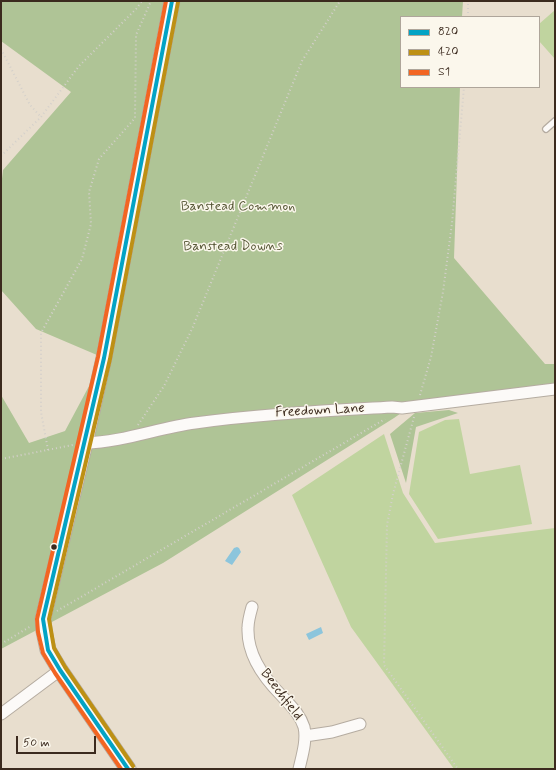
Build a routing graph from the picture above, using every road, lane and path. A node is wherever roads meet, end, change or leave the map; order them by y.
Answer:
1 (142, 1) edge
2 (151, 1) edge
3 (172, 1) edge
4 (340, 1) edge
5 (468, 1) edge
6 (468, 16) edge
7 (1, 48) edge
8 (464, 88) edge
9 (42, 117) junction
10 (555, 120) edge
11 (546, 129) dead end
12 (1, 156) edge
13 (555, 389) edge
14 (416, 407) junction
15 (402, 408) junction
16 (129, 438) junction
17 (85, 443) junction
18 (48, 450) junction
19 (1, 459) edge
20 (252, 607) dead end
21 (44, 619) junction
22 (1, 644) edge
23 (60, 670) junction
24 (1, 714) edge
25 (360, 724) dead end
26 (305, 736) junction
27 (128, 769) edge
28 (299, 769) edge
29 (458, 769) edge

1 - 9 path
2 - 18 path
3 - 17 main road
4 - 16 path
5 - 6 path
7 - 9 path
8 - 14 path
9 - 12 path
10 - 11 lane
13 - 14 street, Freedown Lane
14 - 15 street, Freedown Lane
14 - 29 path
15 - 16 street, Freedown Lane
15 - 21 path
16 - 17 street, Freedown Lane
17 - 18 path
17 - 21 main road
18 - 19 path
20 - 26 street, Beechfield
21 - 22 path
21 - 23 main road
23 - 24 street
23 - 27 main road
25 - 26 street, Beechfield
26 - 28 street, Beechfield

